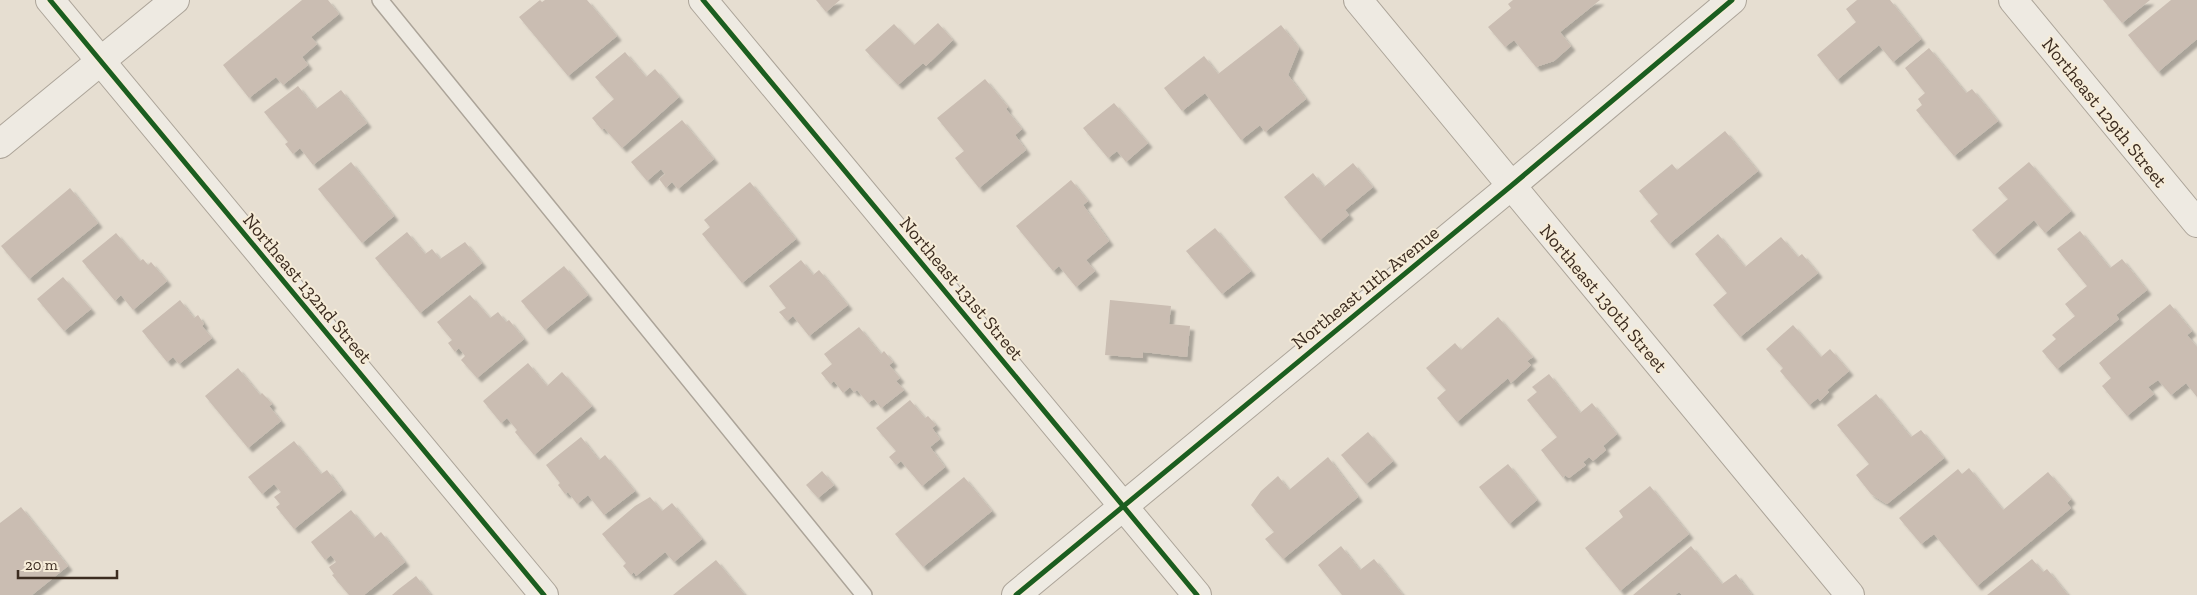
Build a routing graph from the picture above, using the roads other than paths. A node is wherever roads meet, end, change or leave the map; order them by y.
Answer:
1 (50, 0) edge
2 (175, 0) edge
3 (380, 0) edge
4 (703, 0) edge
5 (1358, 0) edge
6 (1732, 0) edge
7 (2014, 0) edge
8 (100, 62) junction
9 (0, 144) edge
10 (1511, 186) junction
11 (2197, 223) edge
12 (1124, 505) junction
13 (544, 595) edge
14 (864, 595) edge
15 (1016, 595) edge
16 (1197, 595) edge
17 (1850, 595) edge

1 - 8 street, Northeast 132nd Street
2 - 8 street
3 - 14 lane
4 - 12 street, Northeast 131st Street
5 - 10 street, Northeast 130th Street
6 - 10 street, Northeast 11th Avenue
7 - 11 street, Northeast 129th Street
8 - 9 street
8 - 13 street, Northeast 132nd Street
10 - 12 street, Northeast 11th Avenue
10 - 17 street, Northeast 130th Street
12 - 15 street, Northeast 11th Avenue
12 - 16 street, Northeast 131st Street

